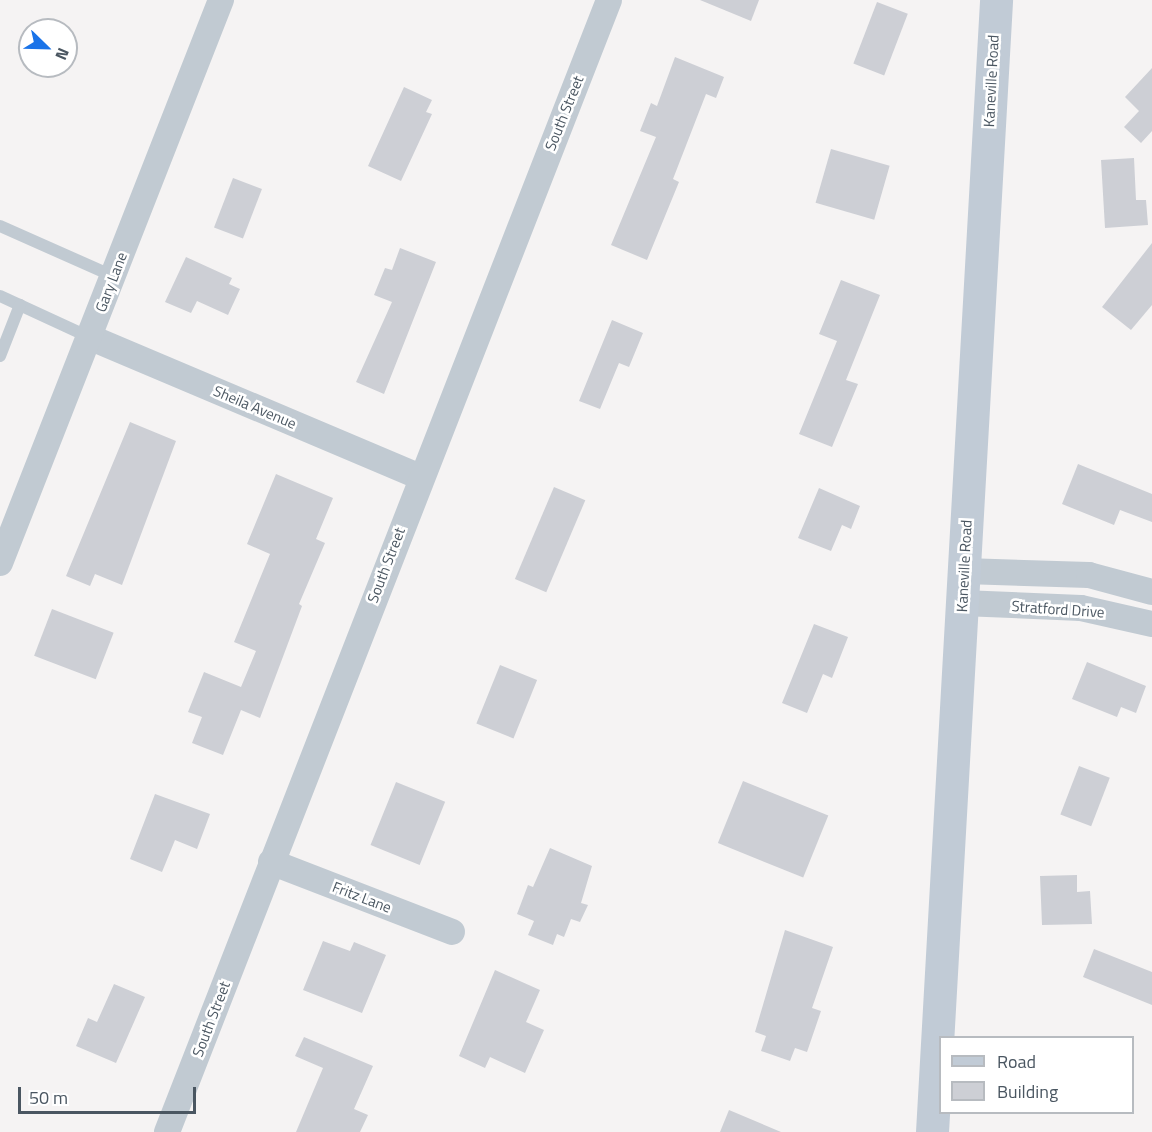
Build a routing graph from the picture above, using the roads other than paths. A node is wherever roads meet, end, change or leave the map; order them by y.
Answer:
1 (221, 0) edge
2 (609, 0) edge
3 (996, 0) edge
4 (0, 226) edge
5 (113, 276) junction
6 (0, 296) edge
7 (20, 305) junction
8 (89, 337) junction
9 (0, 356) edge
10 (420, 477) junction
11 (0, 563) edge
12 (964, 571) junction
13 (1152, 592) edge
14 (962, 603) junction
15 (1152, 624) edge
16 (271, 862) junction
17 (452, 932) dead end
18 (167, 1132) edge
19 (932, 1132) edge

1 - 5 street, Gary Lane
2 - 10 street, South Street
3 - 12 main road, Kaneville Road
4 - 5 lane
5 - 8 street, Gary Lane
6 - 7 lane
7 - 8 lane
7 - 9 lane
8 - 10 street, Sheila Avenue
8 - 11 street, Gary Lane
10 - 16 street, South Street
12 - 13 street
12 - 14 main road, Kaneville Road
14 - 15 street, Stratford Drive
14 - 19 main road, Kaneville Road
16 - 17 street, Fritz Lane
16 - 18 street, South Street

